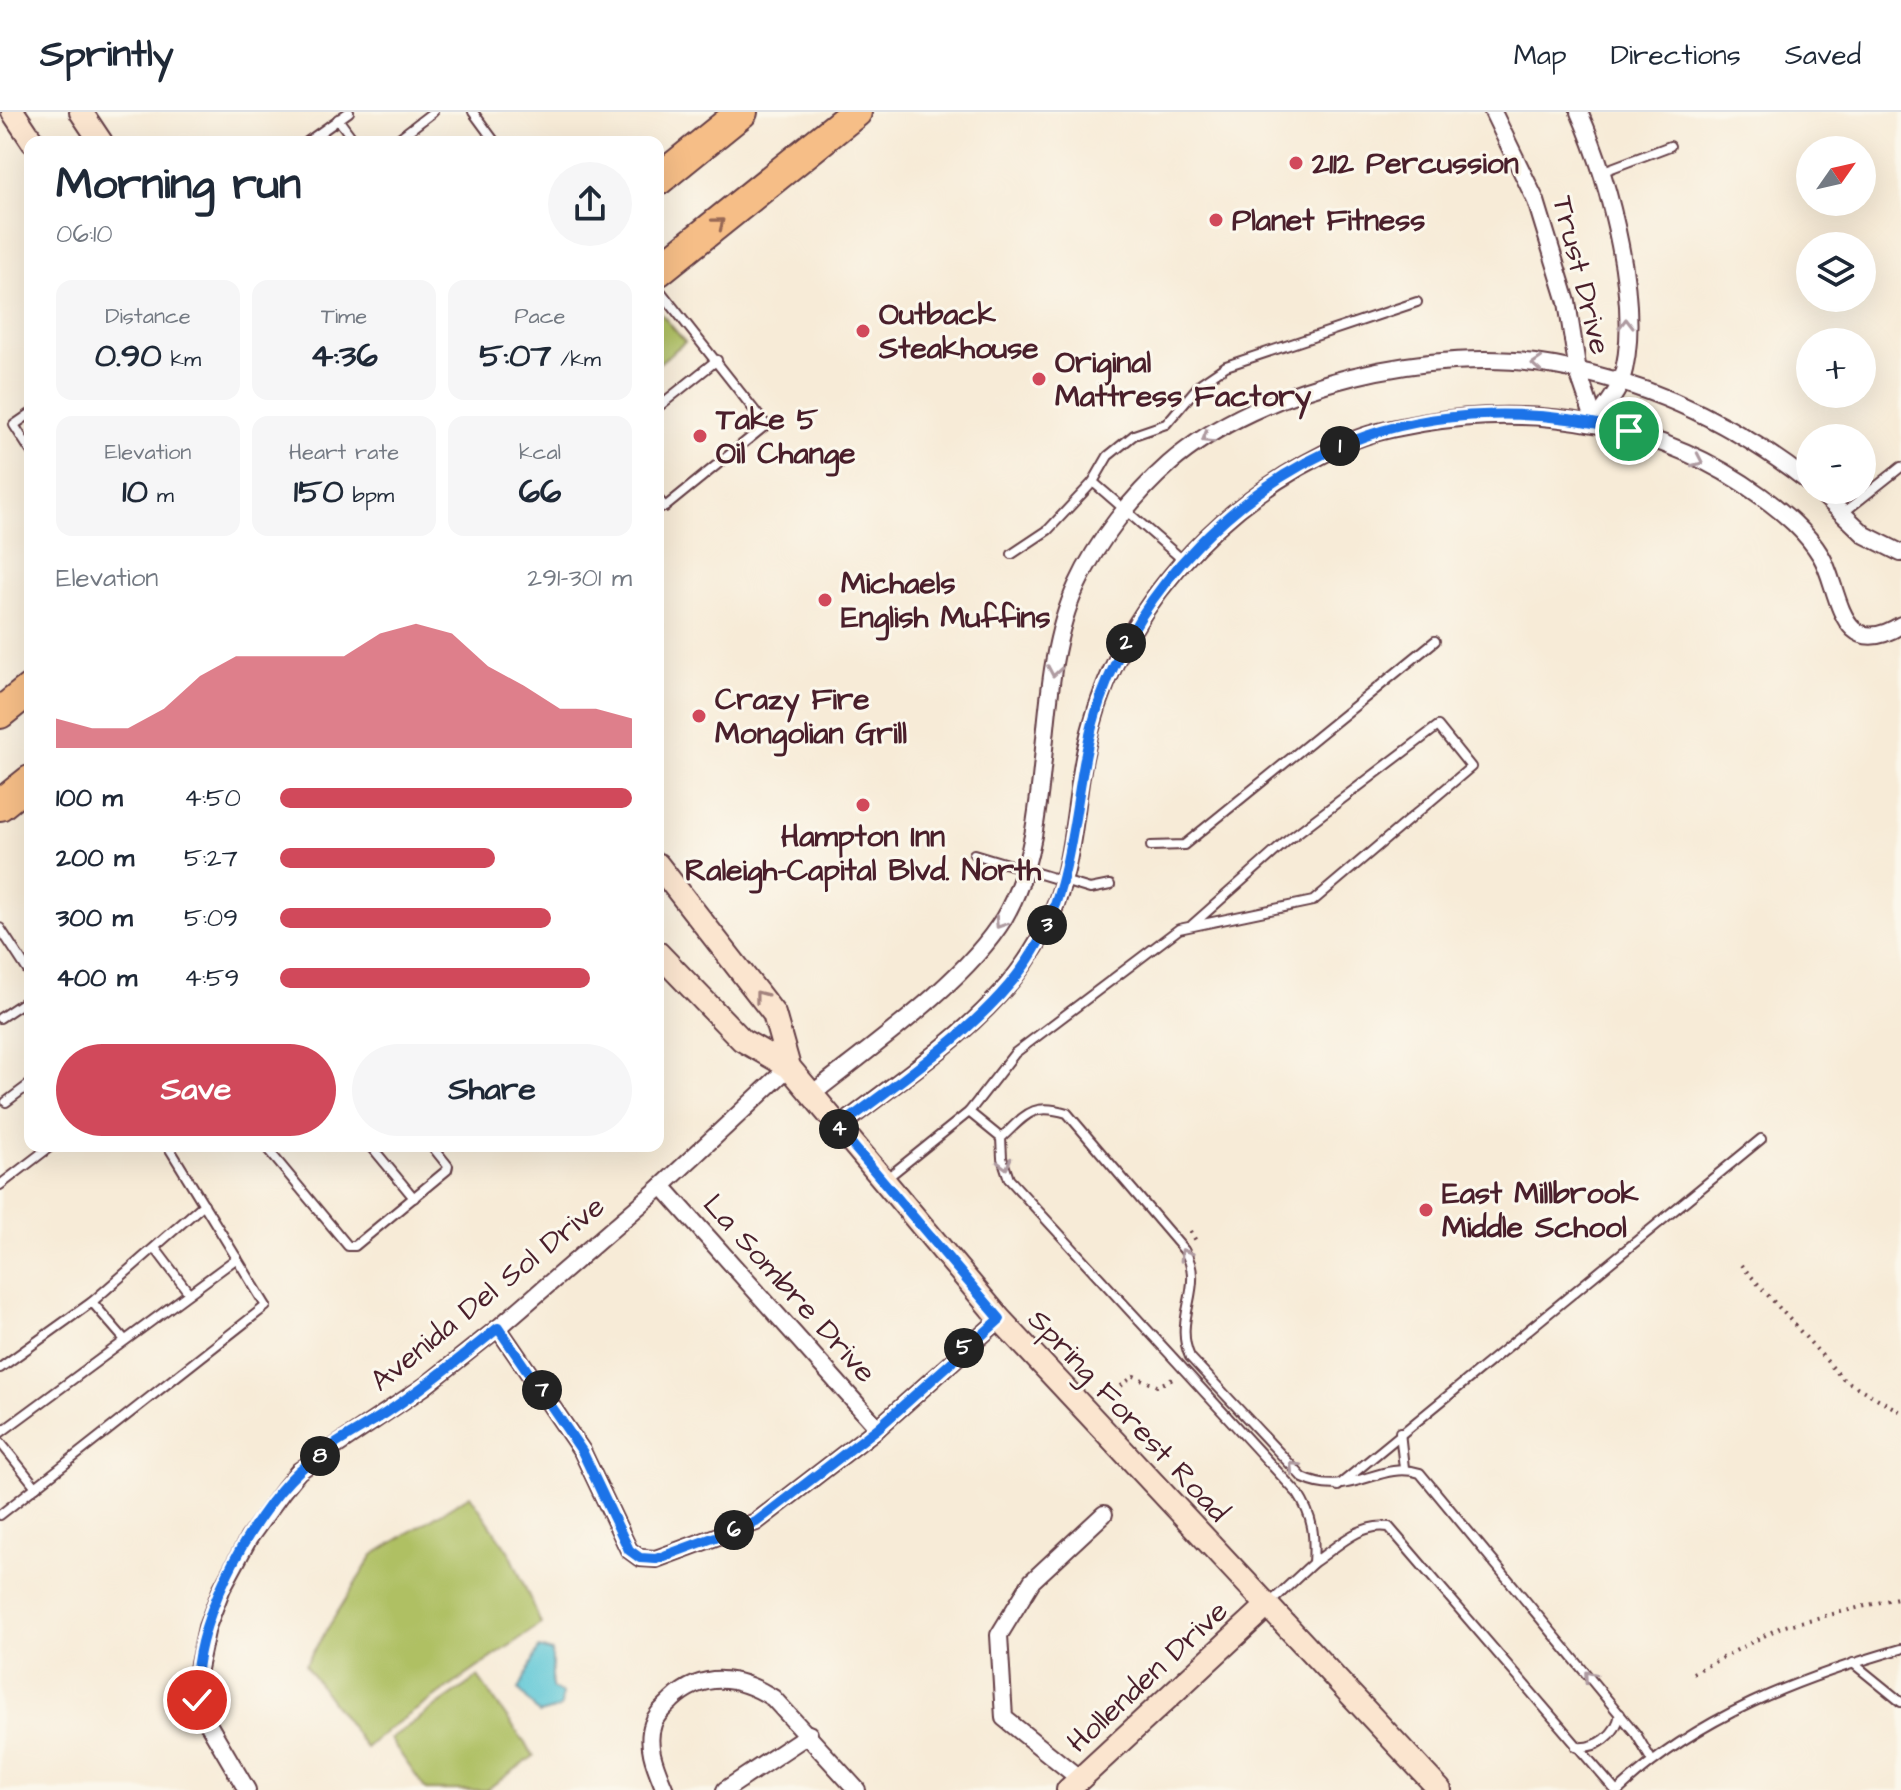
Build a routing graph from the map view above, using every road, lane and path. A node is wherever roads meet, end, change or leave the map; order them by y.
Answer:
1 (13, 112) edge
2 (81, 112) edge
3 (349, 112) edge
4 (433, 112) edge
5 (473, 112) edge
6 (742, 112) edge
7 (856, 112) edge
8 (1493, 112) edge
9 (1579, 112) edge
10 (338, 119) junction
11 (29, 136) edge
12 (97, 136) edge
13 (315, 136) edge
14 (351, 136) edge
15 (402, 136) edge
16 (491, 136) edge
17 (1670, 146) dead end
18 (1601, 172) junction
19 (664, 175) edge
20 (664, 266) edge
21 (664, 295) edge
22 (1417, 302) dead end
23 (717, 360) junction
24 (1578, 372) junction
25 (1620, 383) junction
26 (664, 402) edge
27 (24, 418) edge
28 (1595, 422) junction
29 (24, 441) edge
30 (1901, 467) edge
31 (1796, 472) edge
32 (1093, 482) junction
33 (1833, 504) edge
34 (664, 506) edge
35 (1127, 511) junction
36 (1843, 514) junction
37 (1899, 548) edge
38 (1012, 554) dead end
39 (1184, 561) junction
40 (1901, 625) edge
41 (1435, 641) dead end
42 (24, 694) edge
43 (0, 713) edge
44 (24, 786) edge
45 (0, 805) edge
46 (1151, 846) dead end
47 (974, 854) dead end
48 (1023, 870) junction
49 (664, 873) edge
50 (1064, 882) junction
51 (1110, 885) dead end
52 (1192, 925) junction
53 (0, 928) edge
54 (664, 959) edge
55 (24, 965) edge
56 (24, 1002) edge
57 (0, 1018) edge
58 (789, 1067) junction
59 (24, 1088) edge
60 (812, 1094) junction
61 (6, 1102) dead end
62 (969, 1112) junction
63 (838, 1128) junction
64 (1001, 1138) junction
65 (1761, 1139) dead end
66 (43, 1152) edge
67 (172, 1152) edge
68 (270, 1152) edge
69 (376, 1152) edge
70 (437, 1152) edge
71 (882, 1182) junction
72 (0, 1185) edge
73 (662, 1186) junction
74 (414, 1198) junction
75 (204, 1204) junction
76 (155, 1248) junction
77 (237, 1258) junction
78 (1741, 1265) dead end
79 (189, 1293) junction
80 (92, 1302) junction
81 (1000, 1319) junction
82 (498, 1328) junction
83 (125, 1340) junction
84 (0, 1368) edge
85 (1173, 1379) dead end
86 (1121, 1386) dead end
87 (1901, 1412) edge
88 (878, 1428) junction
89 (1400, 1432) junction
90 (0, 1433) edge
91 (0, 1442) edge
92 (1404, 1468) junction
93 (36, 1487) junction
94 (1337, 1487) junction
95 (1104, 1514) dead end
96 (0, 1515) edge
97 (1313, 1563) junction
98 (1901, 1597) edge
99 (1266, 1607) junction
100 (1901, 1649) edge
101 (1853, 1663) junction
102 (1693, 1673) dead end
103 (1901, 1702) edge
104 (1620, 1714) junction
105 (809, 1734) junction
106 (1576, 1747) junction
107 (1652, 1761) junction
108 (1074, 1785) edge
109 (247, 1790) edge
110 (665, 1790) edge
111 (725, 1790) edge
112 (857, 1790) edge
113 (1440, 1790) edge
114 (1617, 1790) edge

1 - 11 main road
2 - 12 main road
3 - 10 lane
4 - 15 lane
5 - 16 lane
6 - 19 highway
20 -> 7 highway
8 - 24 street, Trust Drive
9 - 18 street, Trust Drive
10 - 13 lane
10 - 14 lane
17 - 18 lane
25 -> 18 street, Trust Drive
21 - 23 lane
22 - 32 lane
23 - 26 lane
23 - 34 lane
24 - 25 street
24 - 28 street, Trust Drive
24 -> 35 street
25 - 28 street, Trust Drive
25 - 31 street
27 - 29 lane
28 - 39 street
28 -> 40 street
30 - 36 lane
32 - 35 lane
32 - 38 lane
33 - 36 street
35 - 39 lane
35 -> 48 street
36 - 37 street
39 - 50 street
41 - 46 lane
42 - 43 highway
44 - 45 highway
47 - 48 lane
48 - 50 lane
48 -> 60 street
58 -> 49 main road, Spring Forest Road
50 - 51 lane
50 - 63 street
52 - 52 lane
52 - 62 lane
53 - 55 lane
54 - 58 main road, Spring Forest Road
56 - 57 lane
58 - 60 main road, Spring Forest Road
58 - 73 street, Avenida Del Sol Drive
59 - 61 lane
60 - 63 main road, Spring Forest Road
62 - 64 lane
62 - 71 lane
63 - 71 main road, Spring Forest Road
94 -> 64 lane
64 -> 97 lane
65 - 89 lane
66 - 72 lane
67 - 75 lane
68 - 74 lane
69 - 74 lane
70 - 74 lane
71 - 81 main road, Spring Forest Road
73 - 82 street, Avenida Del Sol Drive
73 - 88 street, La Sombre Drive
75 - 76 lane
75 - 77 lane
76 - 79 lane
76 - 80 lane
77 - 79 lane
77 - 93 lane
78 - 87 path
79 - 83 lane
80 - 83 lane
80 - 84 lane
81 - 88 street
81 - 99 main road, Spring Forest Road
82 - 88 street
82 - 109 street, Avenida Del Sol Drive
83 - 90 lane
85 - 86 path
89 - 92 lane
89 - 94 lane
91 - 93 lane
92 - 94 lane
104 -> 92 lane
93 - 96 lane
95 - 108 street
97 - 99 lane
97 - 106 lane
98 - 102 path
99 - 108 main road, Hollenden Drive
99 - 113 main road, Spring Forest Road
100 - 101 lane
101 - 103 lane
101 - 107 lane
104 - 106 lane
104 - 107 lane
105 - 110 street
105 - 111 street
105 - 112 street
106 - 114 lane
107 - 114 lane

